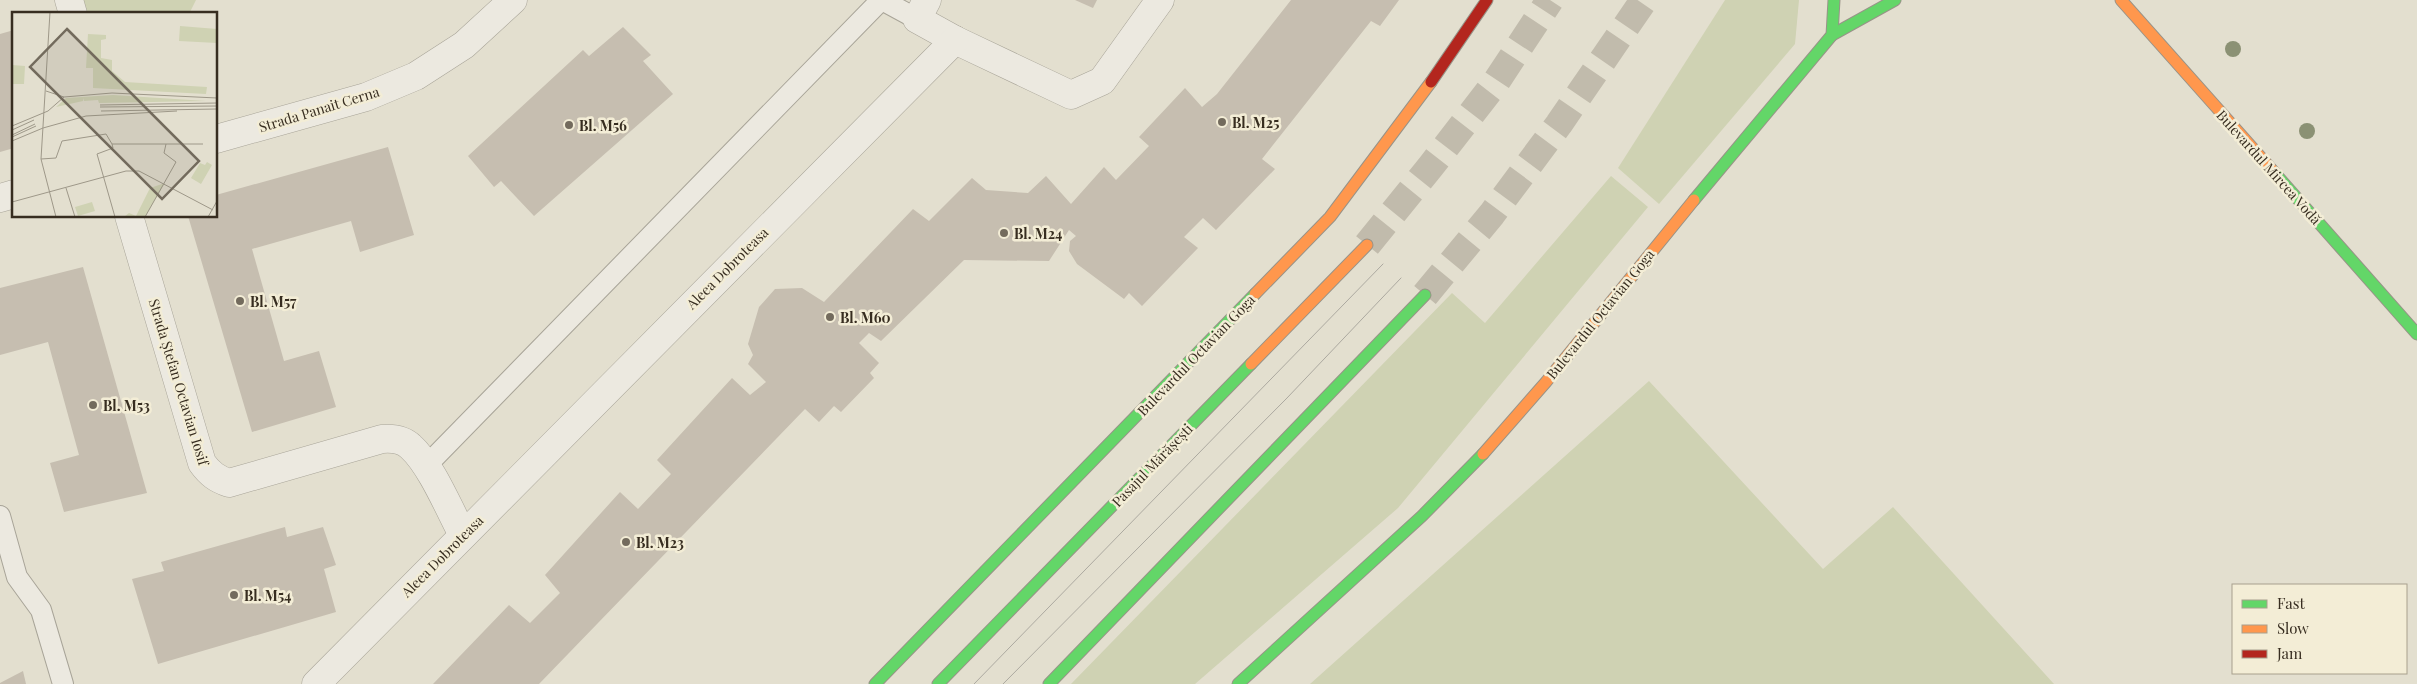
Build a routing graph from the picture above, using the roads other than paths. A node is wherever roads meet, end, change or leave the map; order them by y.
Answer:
1 (513, 0) edge
2 (881, 0) edge
3 (1160, 0) edge
4 (1487, 0) edge
5 (1834, 0) edge
6 (1895, 0) edge
7 (2121, 0) edge
8 (922, 10) edge
9 (1832, 35) junction
10 (955, 40) junction
11 (218, 138) edge
12 (130, 218) edge
13 (1367, 245) tunnel mouth
14 (1425, 295) tunnel mouth
15 (2417, 334) edge
16 (426, 466) junction
17 (0, 516) edge
18 (463, 535) junction
19 (62, 684) edge
20 (316, 684) edge
21 (875, 684) edge
22 (938, 684) edge
23 (1049, 684) edge
24 (1238, 684) edge

1 - 11 street, Strada Panait Cerna
2 - 8 lane
2 - 16 lane
3 - 10 street
4 - 21 street, Bulevardul Octavian Goga
5 - 9 street
6 - 9 street
7 - 15 street, Bulevardul Mircea Vodă
8 - 10 street
9 - 24 street, Bulevardul Octavian Goga
10 - 18 street, Aleea Dobroteasa
12 - 16 street, Strada Ștefan Octavian Iosif
13 - 22 street, Pasajul Mărășești
14 - 23 street
16 - 18 street, Strada Ștefan Octavian Iosif
17 - 19 lane
18 - 20 street, Aleea Dobroteasa

